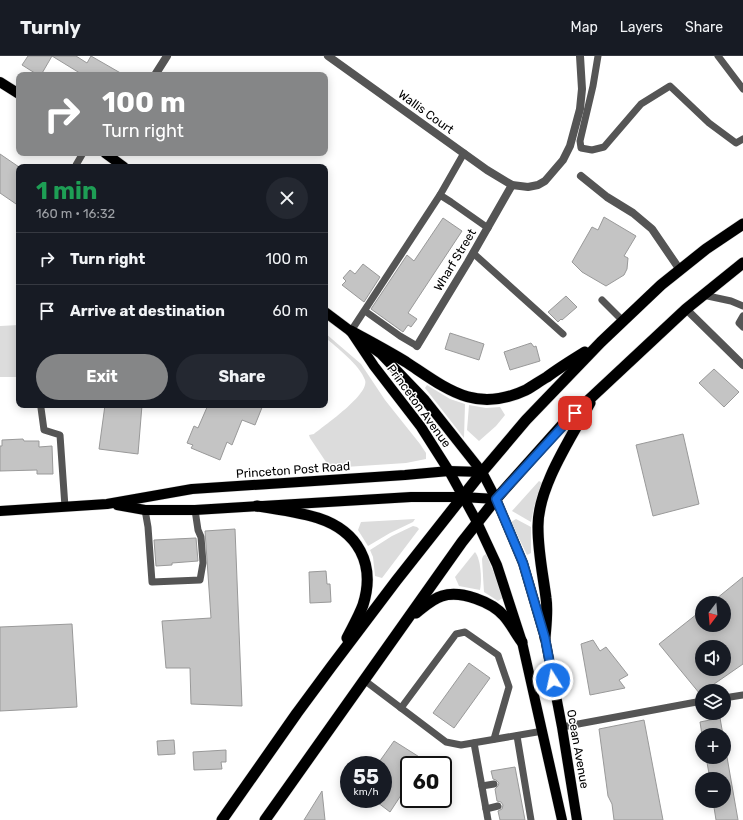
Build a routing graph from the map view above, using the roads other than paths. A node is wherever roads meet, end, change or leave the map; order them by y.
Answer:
1 (167, 56) edge
2 (328, 56) edge
3 (580, 56) edge
4 (598, 56) edge
5 (718, 56) edge
6 (157, 72) edge
7 (0, 82) edge
8 (743, 89) edge
9 (16, 92) edge
10 (743, 139) edge
11 (464, 153) junction
12 (110, 156) edge
13 (120, 164) edge
14 (581, 176) dead end
15 (512, 185) junction
16 (440, 195) junction
17 (743, 224) edge
18 (488, 228) junction
19 (473, 254) junction
20 (743, 263) edge
21 (680, 270) junction
22 (703, 295) junction
23 (602, 300) dead end
24 (743, 306) edge
25 (686, 309) junction
26 (365, 311) junction
27 (328, 314) edge
28 (743, 316) edge
29 (623, 321) junction
30 (743, 327) edge
31 (351, 331) junction
32 (563, 334) dead end
33 (601, 342) junction
34 (417, 346) joint
35 (743, 364) edge
36 (596, 392) junction
37 (40, 408) edge
38 (449, 471) junction
39 (482, 472) junction
40 (462, 497) junction
41 (496, 499) junction
42 (107, 504) junction
43 (257, 506) junction
44 (65, 507) junction
45 (145, 510) junction
46 (195, 510) junction
47 (0, 511) edge
48 (477, 522) junction
49 (407, 619) junction
50 (545, 638) junction
51 (522, 642) junction
52 (331, 667) junction
53 (364, 680) junction
54 (743, 694) edge
55 (731, 697) edge
56 (695, 702) edge
57 (401, 708) junction
58 (562, 727) junction
59 (543, 731) junction
60 (517, 736) junction
61 (494, 739) junction
62 (474, 742) junction
63 (494, 784) dead end
64 (482, 786) junction
65 (498, 806) dead end
66 (486, 809) junction
67 (222, 820) edge
68 (265, 820) edge
69 (488, 820) edge
70 (531, 820) edge
71 (562, 820) edge
72 (577, 820) edge

1 - 6 street
2 - 11 street, Wallis Court
3 - 15 street
4 - 10 lane
5 - 8 lane
7 - 9 main road
11 - 15 street, Wallis Court
11 - 16 lane
12 - 13 main road
14 - 21 street
15 - 18 street, Wharf Street
16 - 18 lane
16 - 26 lane
17 - 21 highway
18 - 19 street, Wharf Street
19 - 32 lane
19 - 34 street, Wharf Street
20 - 22 highway
21 - 29 highway
22 - 24 lane
22 - 25 highway
23 - 29 lane
25 - 35 street
25 - 36 highway
26 - 31 lane
26 - 34 lane
27 - 31 main road, Princeton Avenue
28 - 30 lane
29 - 33 highway
31 - 33 highway
31 - 38 main road, Princeton Avenue
31 - 39 main road, Princeton Avenue
33 - 39 highway
36 - 41 highway
36 - 50 highway
37 - 44 lane
38 - 39 main road, Princeton Post Road
38 - 40 main road, Princeton Avenue
38 - 42 main road, Princeton Post Road
39 - 40 highway
39 - 41 main road, Princeton Avenue
40 - 41 main road, Princeton Post Road
40 - 43 main road, Princeton Post Road
40 - 48 main road, Princeton Avenue
40 - 52 highway
41 - 48 highway
41 - 50 main road, Ocean Avenue
42 - 44 main road, Princeton Post Road
42 - 45 main road, Princeton Post Road
43 - 46 main road, Princeton Post Road
43 - 52 highway
44 - 47 main road, Princeton Post Road
45 - 46 main road, Princeton Post Road
45 - 46 lane
48 - 49 highway
48 - 51 main road
49 - 51 highway
49 - 53 highway
50 - 58 main road, Ocean Avenue
51 - 59 main road
52 - 67 highway
53 - 57 lane
53 - 68 highway
54 - 55 lane
56 - 58 lane
57 - 61 lane
57 - 62 lane
58 - 72 main road, Ocean Avenue
59 - 60 lane
59 - 71 main road
60 - 61 lane
60 - 70 lane
61 - 62 lane
62 - 64 lane
63 - 64 lane
64 - 66 lane
65 - 66 lane
66 - 69 lane

